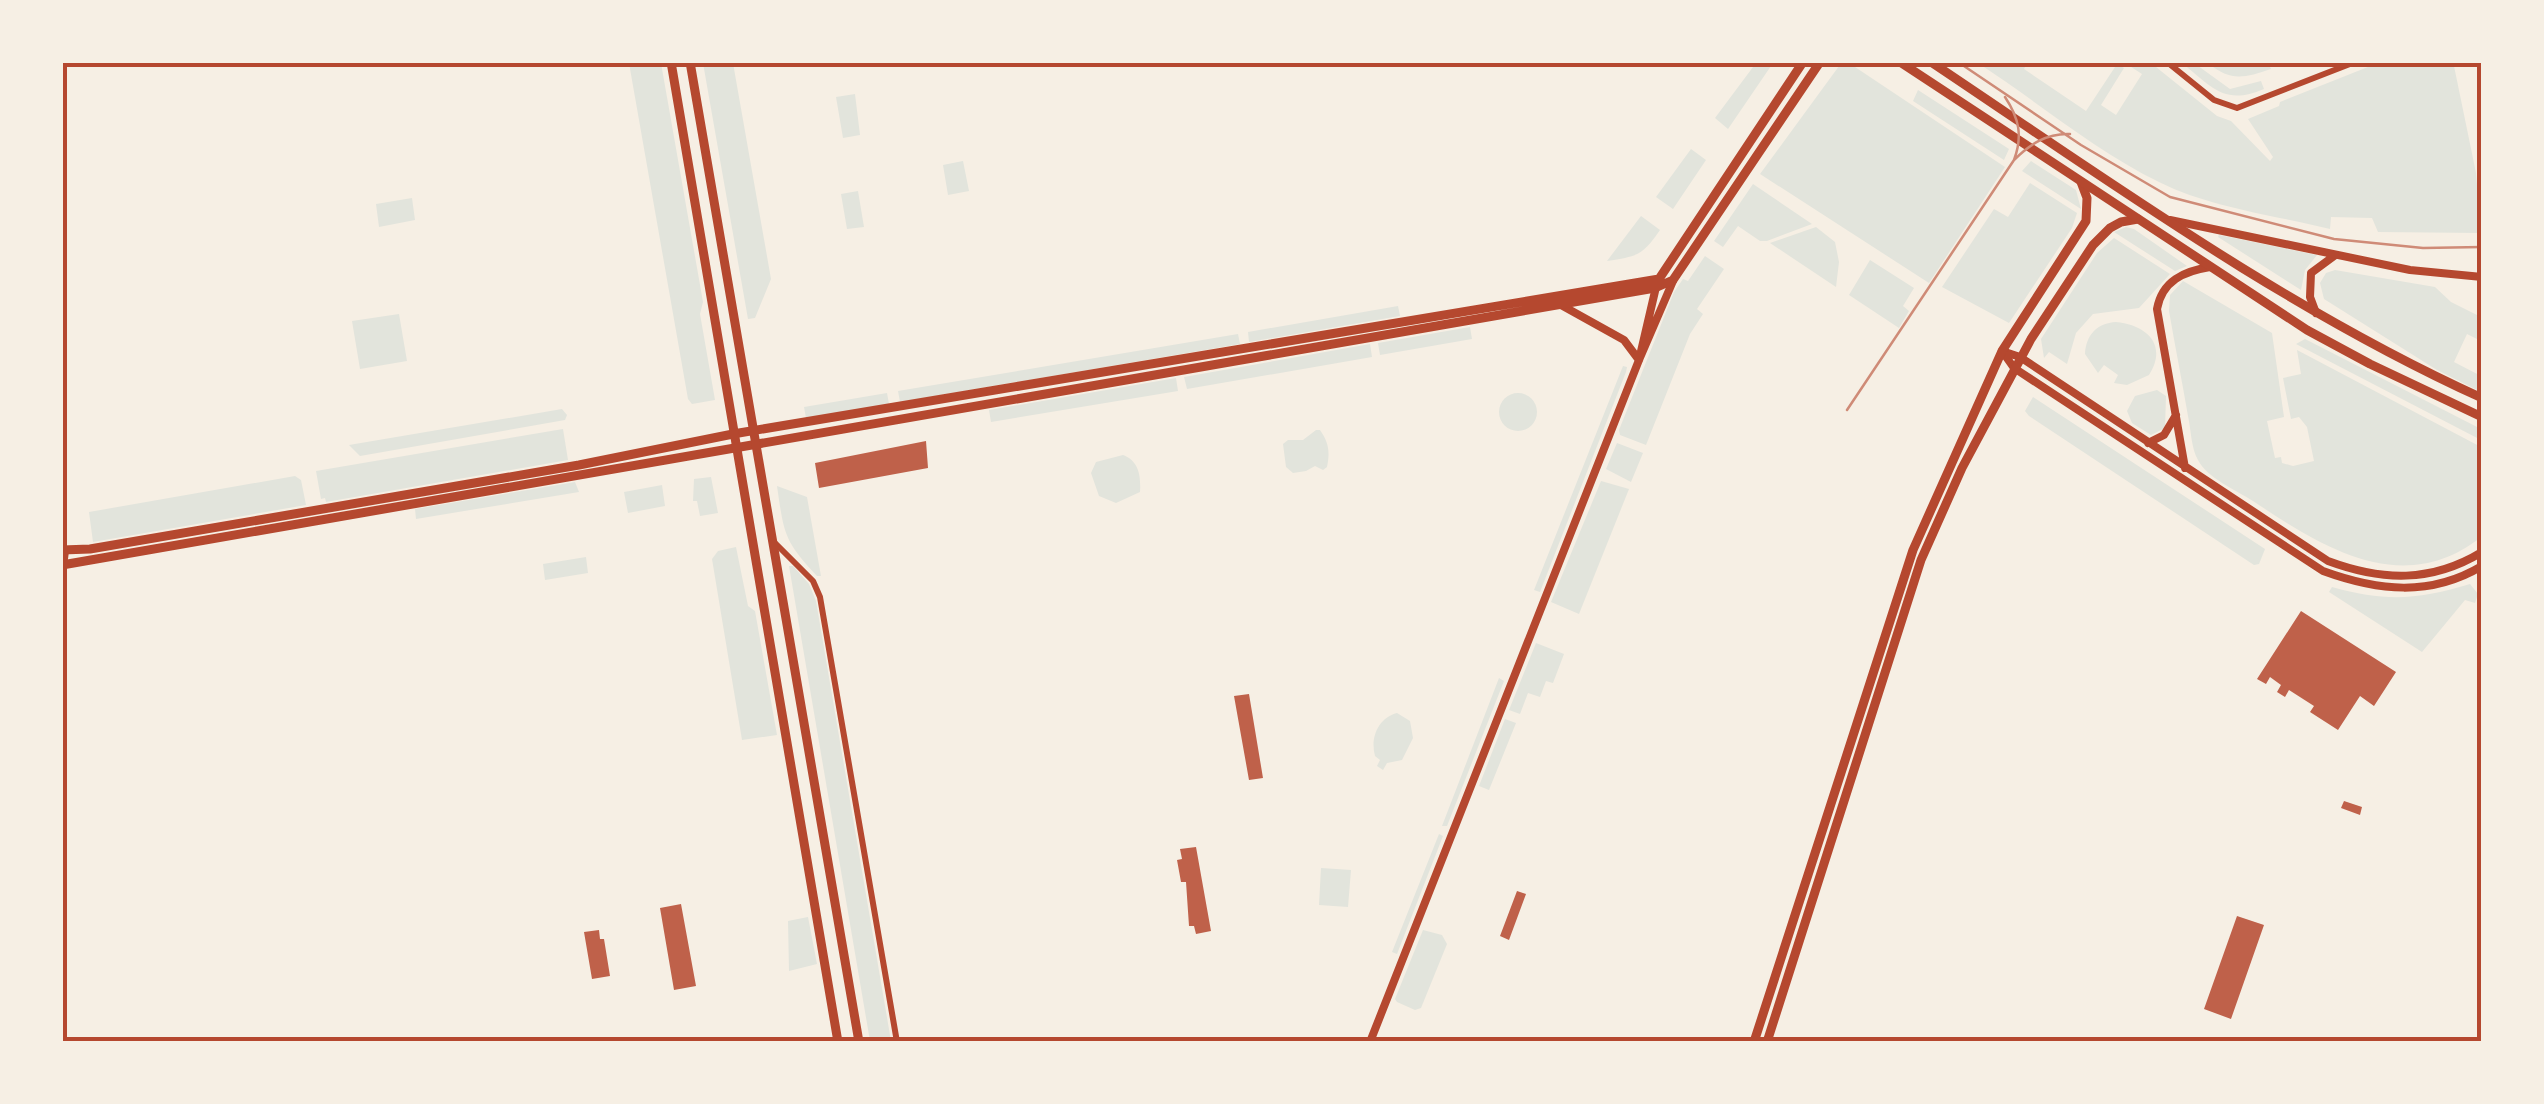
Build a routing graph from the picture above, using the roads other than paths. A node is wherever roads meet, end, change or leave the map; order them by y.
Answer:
1 (671, 62) edge
2 (690, 62) edge
3 (1802, 62) edge
4 (1820, 62) edge
5 (1900, 62) edge
6 (1931, 62) edge
7 (2167, 62) edge
8 (2355, 62) edge
9 (2081, 182) junction
10 (2138, 219) junction
11 (2170, 220) junction
12 (2334, 256) junction
13 (2210, 267) junction
14 (2482, 277) edge
15 (1673, 280) junction
16 (1657, 283) junction
17 (1561, 305) junction
18 (2316, 314) junction
19 (2002, 351) junction
20 (2020, 357) junction
21 (1639, 360) junction
22 (2014, 368) junction
23 (2482, 398) edge
24 (2176, 414) junction
25 (2482, 416) edge
26 (754, 432) junction
27 (733, 434) junction
28 (2148, 443) junction
29 (756, 445) junction
30 (735, 450) junction
31 (2185, 469) junction
32 (773, 541) junction
33 (64, 551) edge
34 (2482, 552) edge
35 (65, 564) edge
36 (2482, 566) edge
37 (62, 582) edge
38 (838, 1042) edge
39 (859, 1042) edge
40 (897, 1042) edge
41 (1370, 1042) edge
42 (1754, 1042) edge
43 (1767, 1042) edge

1 - 27 main road
2 - 26 main road
3 - 16 main road
4 - 15 main road
5 - 9 main road
6 - 11 main road
7 - 8 street
9 - 10 main road
9 - 19 main road
10 - 13 main road
10 - 20 main road
11 - 12 street
11 - 18 main road
12 - 14 street
12 - 18 street
13 - 24 street
13 - 25 main road
15 - 16 main road
15 - 21 street
16 - 17 main road
16 - 21 street
16 - 26 main road
17 - 21 street
17 - 29 main road
18 - 23 main road
19 - 20 street
19 - 22 street
19 - 42 main road
20 - 22 main road
20 - 28 street
21 - 41 street
22 - 36 street
22 - 43 main road
24 - 28 street
24 - 31 street
26 - 27 main road
26 - 29 main road
27 - 30 main road
27 - 33 main road
28 - 31 street
29 - 30 main road
29 - 32 main road
30 - 35 main road
30 - 38 main road
31 - 34 street
32 - 39 main road
32 - 40 street
33 - 35 street
35 - 37 street

